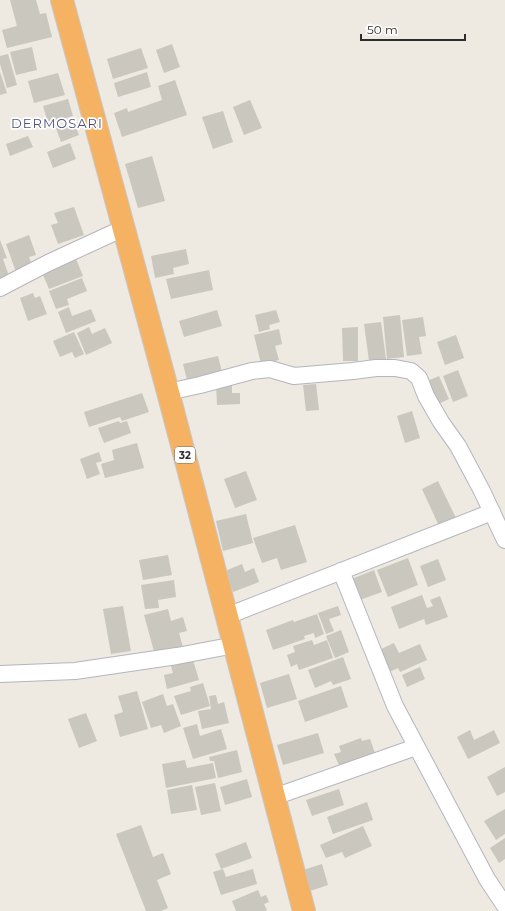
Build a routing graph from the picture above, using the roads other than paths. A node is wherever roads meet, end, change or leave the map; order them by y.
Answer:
1 (62, 0) edge
2 (124, 228) junction
3 (0, 288) edge
4 (168, 392) junction
5 (492, 512) junction
6 (505, 540) edge
7 (341, 571) junction
8 (227, 616) junction
9 (234, 645) junction
10 (0, 674) edge
11 (416, 747) junction
12 (274, 797) junction
13 (505, 906) edge
14 (304, 911) edge

1 - 2 highway, 32
2 - 3 street
2 - 4 highway, 32
4 - 5 street
4 - 8 highway, 32
5 - 6 street
5 - 7 street
7 - 8 street
7 - 11 street
8 - 9 highway, 32
9 - 10 street
9 - 12 highway, 32
11 - 12 street
11 - 13 street
12 - 14 highway, 32

